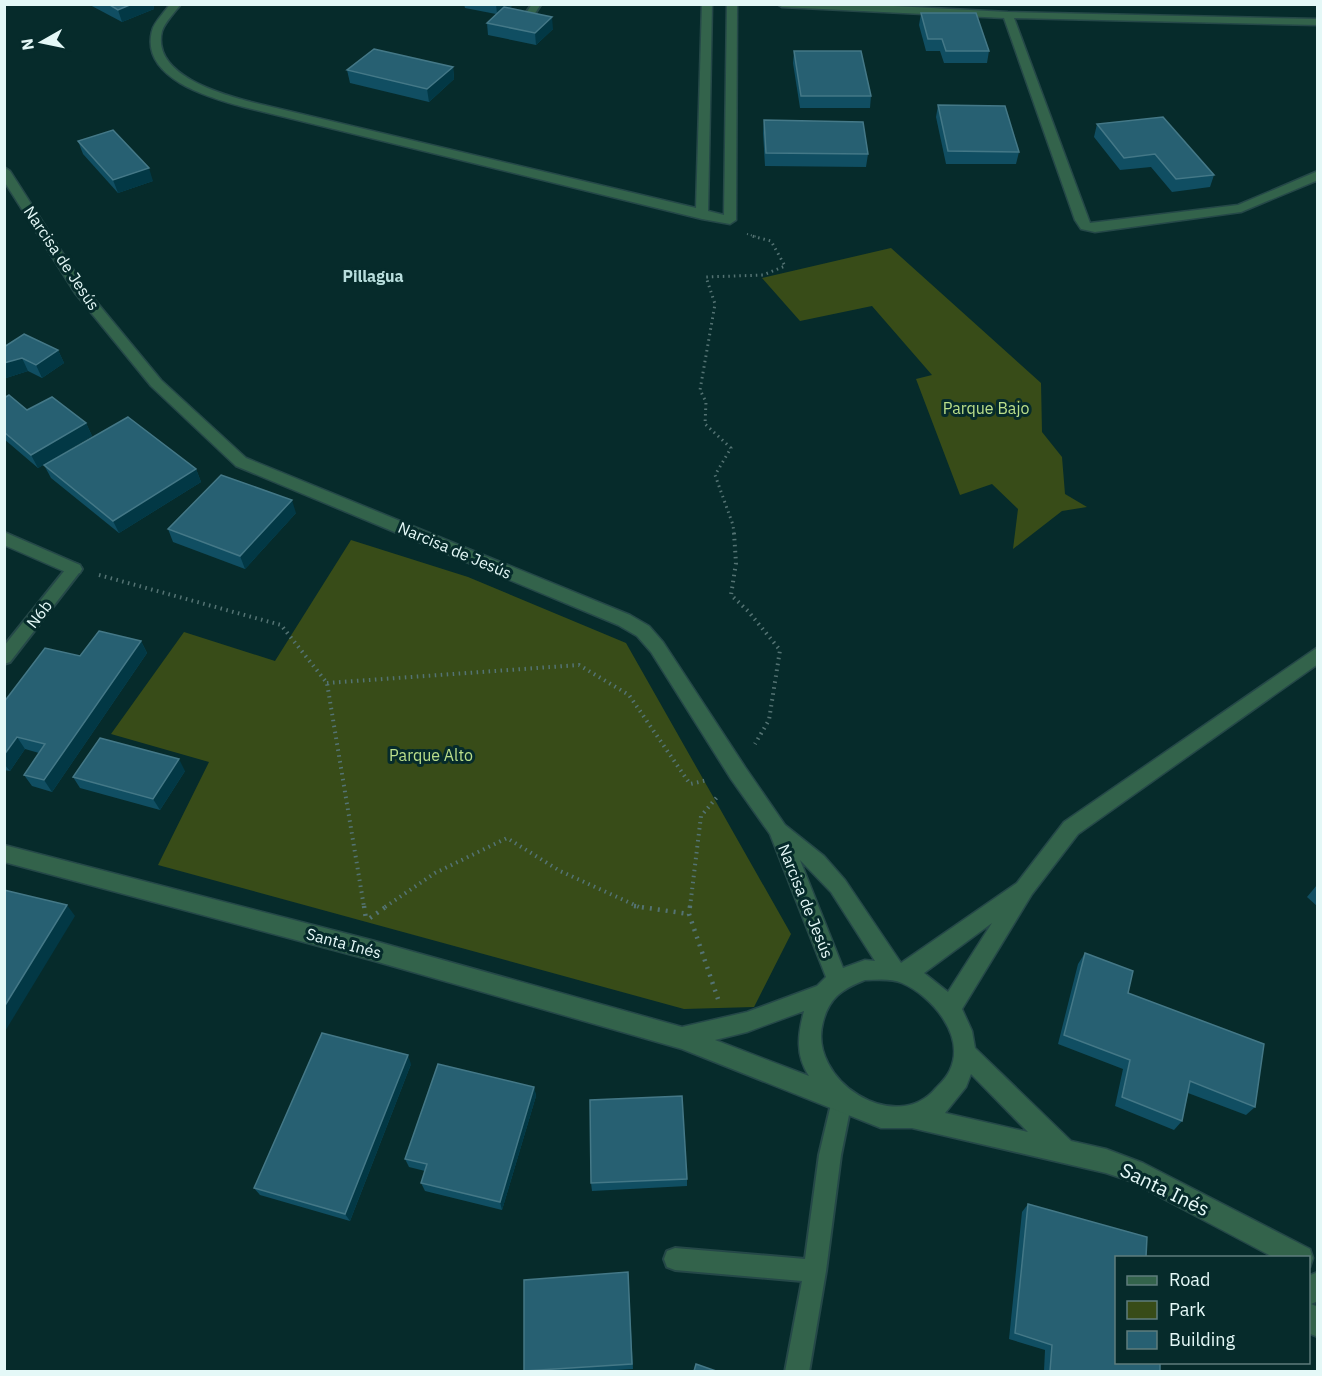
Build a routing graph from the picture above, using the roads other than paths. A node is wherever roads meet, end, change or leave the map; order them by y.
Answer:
1 (176, 4) edge
2 (537, 4) edge
3 (707, 4) edge
4 (732, 4) edge
5 (782, 4) edge
6 (1008, 15) junction
7 (527, 19) edge
8 (1317, 22) edge
9 (4, 171) edge
10 (1317, 175) edge
11 (702, 215) junction
12 (4, 538) edge
13 (74, 569) joint
14 (1317, 654) edge
15 (4, 658) edge
16 (778, 830) junction
17 (4, 853) edge
18 (1025, 888) junction
19 (900, 972) junction
20 (830, 988) junction
21 (950, 1008) junction
22 (682, 1038) junction
23 (964, 1052) junction
24 (842, 1100) junction
25 (914, 1117) junction
26 (1065, 1152) junction
27 (1261, 1236) junction
28 (1272, 1256) edge
29 (1299, 1256) edge
30 (675, 1259) dead end
31 (815, 1271) junction
32 (797, 1371) edge

1 - 11 street
2 - 7 lane
3 - 11 street
4 - 11 street
5 - 6 street
6 - 8 street
6 - 10 street
9 - 16 street, Narcisa de Jesús
12 - 13 street
13 - 15 lane, N6b
14 - 18 street
16 - 19 street
16 - 20 street, Narcisa de Jesús
17 - 22 street, Santa Inés
18 - 19 street
18 - 21 street
19 - 20 street
19 - 21 street
20 - 22 street, Santa Inés
20 - 24 street
21 - 23 street
22 - 24 street, Santa Inés
23 - 25 street
23 - 26 street, Santa Inés
24 - 25 street
24 - 31 lane
25 - 26 street, Santa Inés
26 - 27 street, Santa Inés
27 - 28 street
27 - 29 street, Santa Inés
30 - 31 lane
31 - 32 lane

